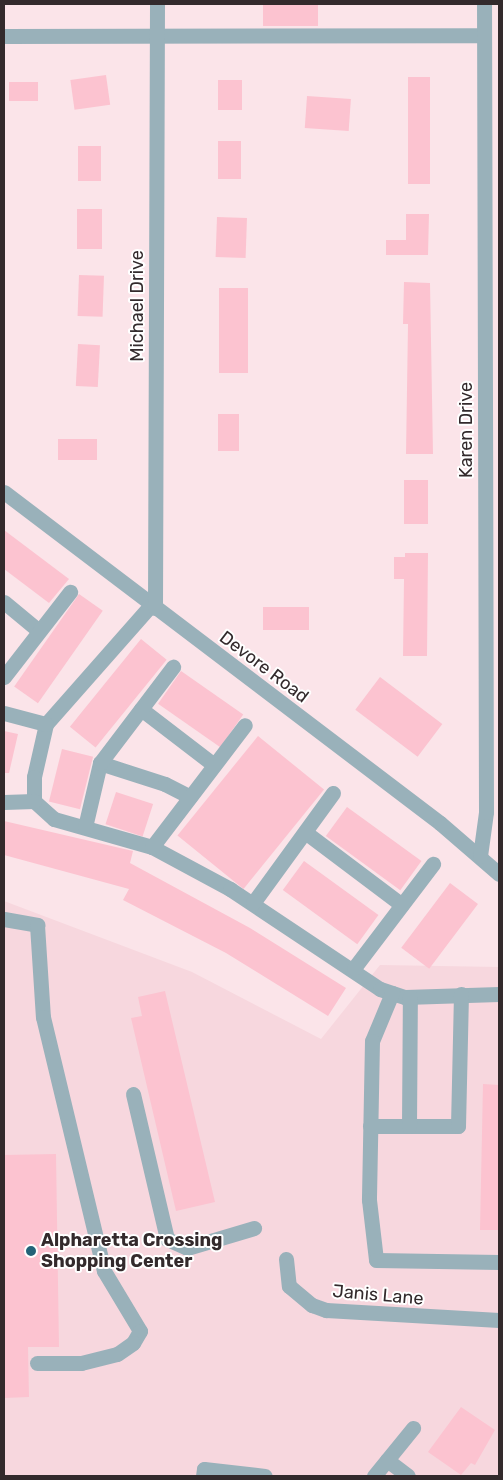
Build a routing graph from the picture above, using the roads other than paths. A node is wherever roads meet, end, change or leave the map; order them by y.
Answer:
1 (157, 4) edge
2 (484, 4) edge
3 (484, 35) junction
4 (4, 36) edge
5 (156, 36) junction
6 (4, 492) edge
7 (70, 592) dead end
8 (4, 602) edge
9 (153, 606) junction
10 (39, 631) junction
11 (173, 667) dead end
12 (4, 677) edge
13 (142, 708) junction
14 (4, 713) edge
15 (46, 724) junction
16 (245, 725) dead end
17 (100, 763) junction
18 (214, 765) junction
19 (333, 793) dead end
20 (190, 797) junction
21 (34, 801) junction
22 (4, 802) edge
23 (85, 827) junction
24 (305, 832) junction
25 (152, 847) junction
26 (480, 856) junction
27 (433, 864) dead end
28 (499, 874) edge
29 (253, 903) junction
30 (402, 905) junction
31 (4, 919) edge
32 (354, 968) junction
33 (392, 993) junction
34 (461, 994) junction
35 (499, 994) edge
36 (410, 997) junction
37 (133, 1094) dead end
38 (370, 1126) junction
39 (409, 1126) junction
40 (254, 1228) dead end
41 (286, 1259) dead end
42 (499, 1262) edge
43 (499, 1320) edge
44 (37, 1363) dead end
45 (413, 1428) dead end
46 (387, 1460) junction
47 (241, 1475) edge
48 (203, 1476) edge
49 (266, 1476) edge
50 (374, 1476) edge
51 (408, 1476) edge

1 - 5 street, Michael Drive
2 - 3 street, Karen Drive
3 - 5 street
3 - 26 street, Karen Drive
4 - 5 street
5 - 9 street, Michael Drive
6 - 9 street, Devore Road
7 - 10 street
8 - 10 street
9 - 15 street
9 - 26 street, Devore Road
10 - 12 street
11 - 13 street
13 - 17 street
13 - 18 street
14 - 15 street
15 - 21 street
16 - 18 street
17 - 20 street
17 - 23 street
18 - 20 street
19 - 24 street
20 - 25 street
21 - 22 street
21 - 23 street
23 - 25 street
24 - 29 street
24 - 30 street
25 - 29 street
26 - 28 street, Devore Road
27 - 30 street
29 - 32 street
30 - 32 street
31 - 44 street
32 - 33 street
33 - 36 street
33 - 38 street
34 - 35 street
34 - 36 street
34 - 39 street
36 - 39 street
37 - 40 street
38 - 39 street
38 - 42 street
41 - 43 street, Janis Lane
45 - 46 street
46 - 50 street
46 - 51 street
47 - 48 street
47 - 49 street

